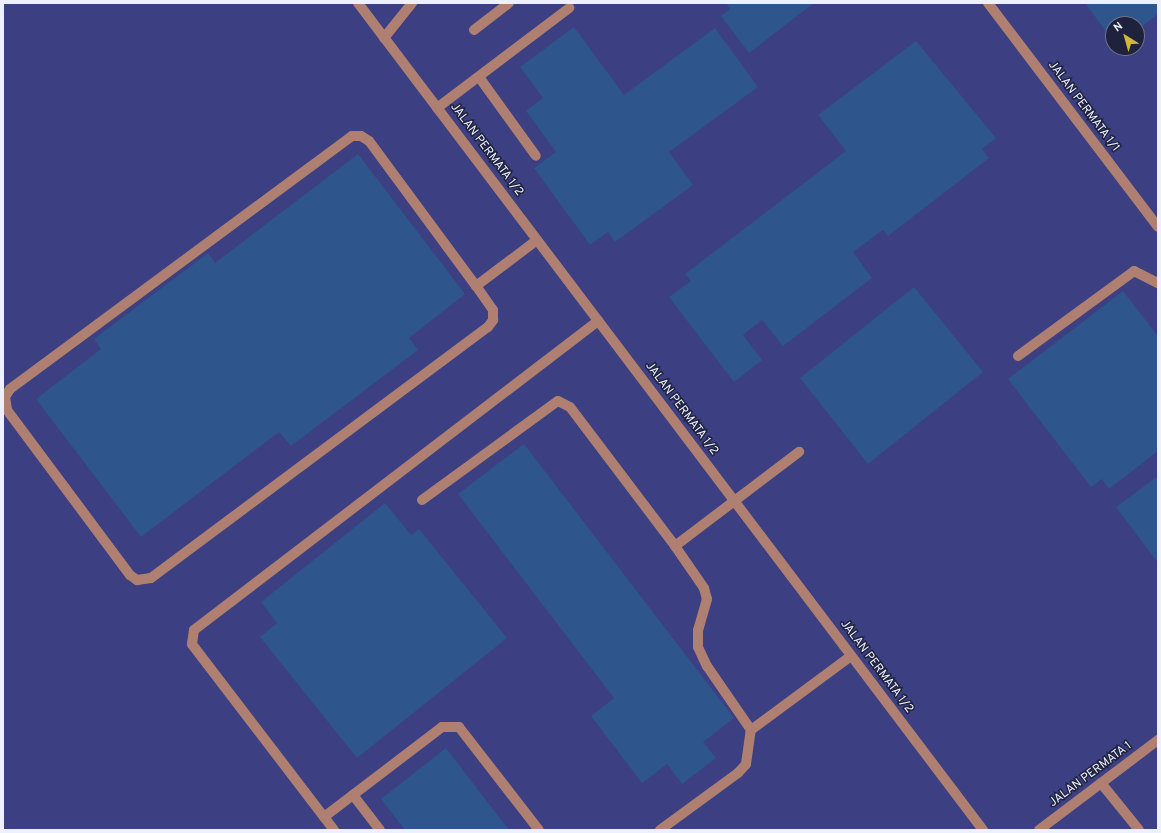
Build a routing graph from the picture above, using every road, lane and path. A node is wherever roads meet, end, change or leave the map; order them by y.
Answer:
1 (358, 3) edge
2 (412, 3) edge
3 (509, 3) edge
4 (988, 3) edge
5 (569, 8) dead end
6 (474, 30) dead end
7 (384, 38) junction
8 (479, 77) junction
9 (438, 108) junction
10 (536, 156) dead end
11 (1158, 228) edge
12 (538, 240) junction
13 (1157, 284) edge
14 (476, 286) junction
15 (598, 320) junction
16 (1018, 356) dead end
17 (799, 452) dead end
18 (422, 500) dead end
19 (735, 501) junction
20 (675, 546) junction
21 (851, 656) junction
22 (752, 730) junction
23 (1158, 740) edge
24 (1101, 783) junction
25 (353, 795) junction
26 (324, 817) junction
27 (334, 830) edge
28 (380, 830) edge
29 (539, 830) edge
30 (660, 830) edge
31 (983, 830) edge
32 (1039, 830) edge
33 (1139, 830) edge

1 - 7 street, JALAN PERMATA 1/2
2 - 7 street
3 - 6 street
4 - 11 street, JALAN PERMATA 1/1
5 - 8 street
7 - 9 street, JALAN PERMATA 1/2
8 - 9 street
8 - 10 street
9 - 12 street, JALAN PERMATA 1/2
12 - 14 street
12 - 15 street, JALAN PERMATA 1/2
13 - 16 street
14 - 14 street
15 - 19 street, JALAN PERMATA 1/2
15 - 26 street
17 - 19 street
18 - 20 street
19 - 20 street
19 - 21 street, JALAN PERMATA 1/2
20 - 22 street
21 - 22 street
21 - 31 street, JALAN PERMATA 1/2
22 - 30 street
23 - 24 street, JALAN PERMATA 1
24 - 32 street, JALAN PERMATA 1
24 - 33 street
25 - 26 street
25 - 28 street
25 - 29 street
26 - 27 street

